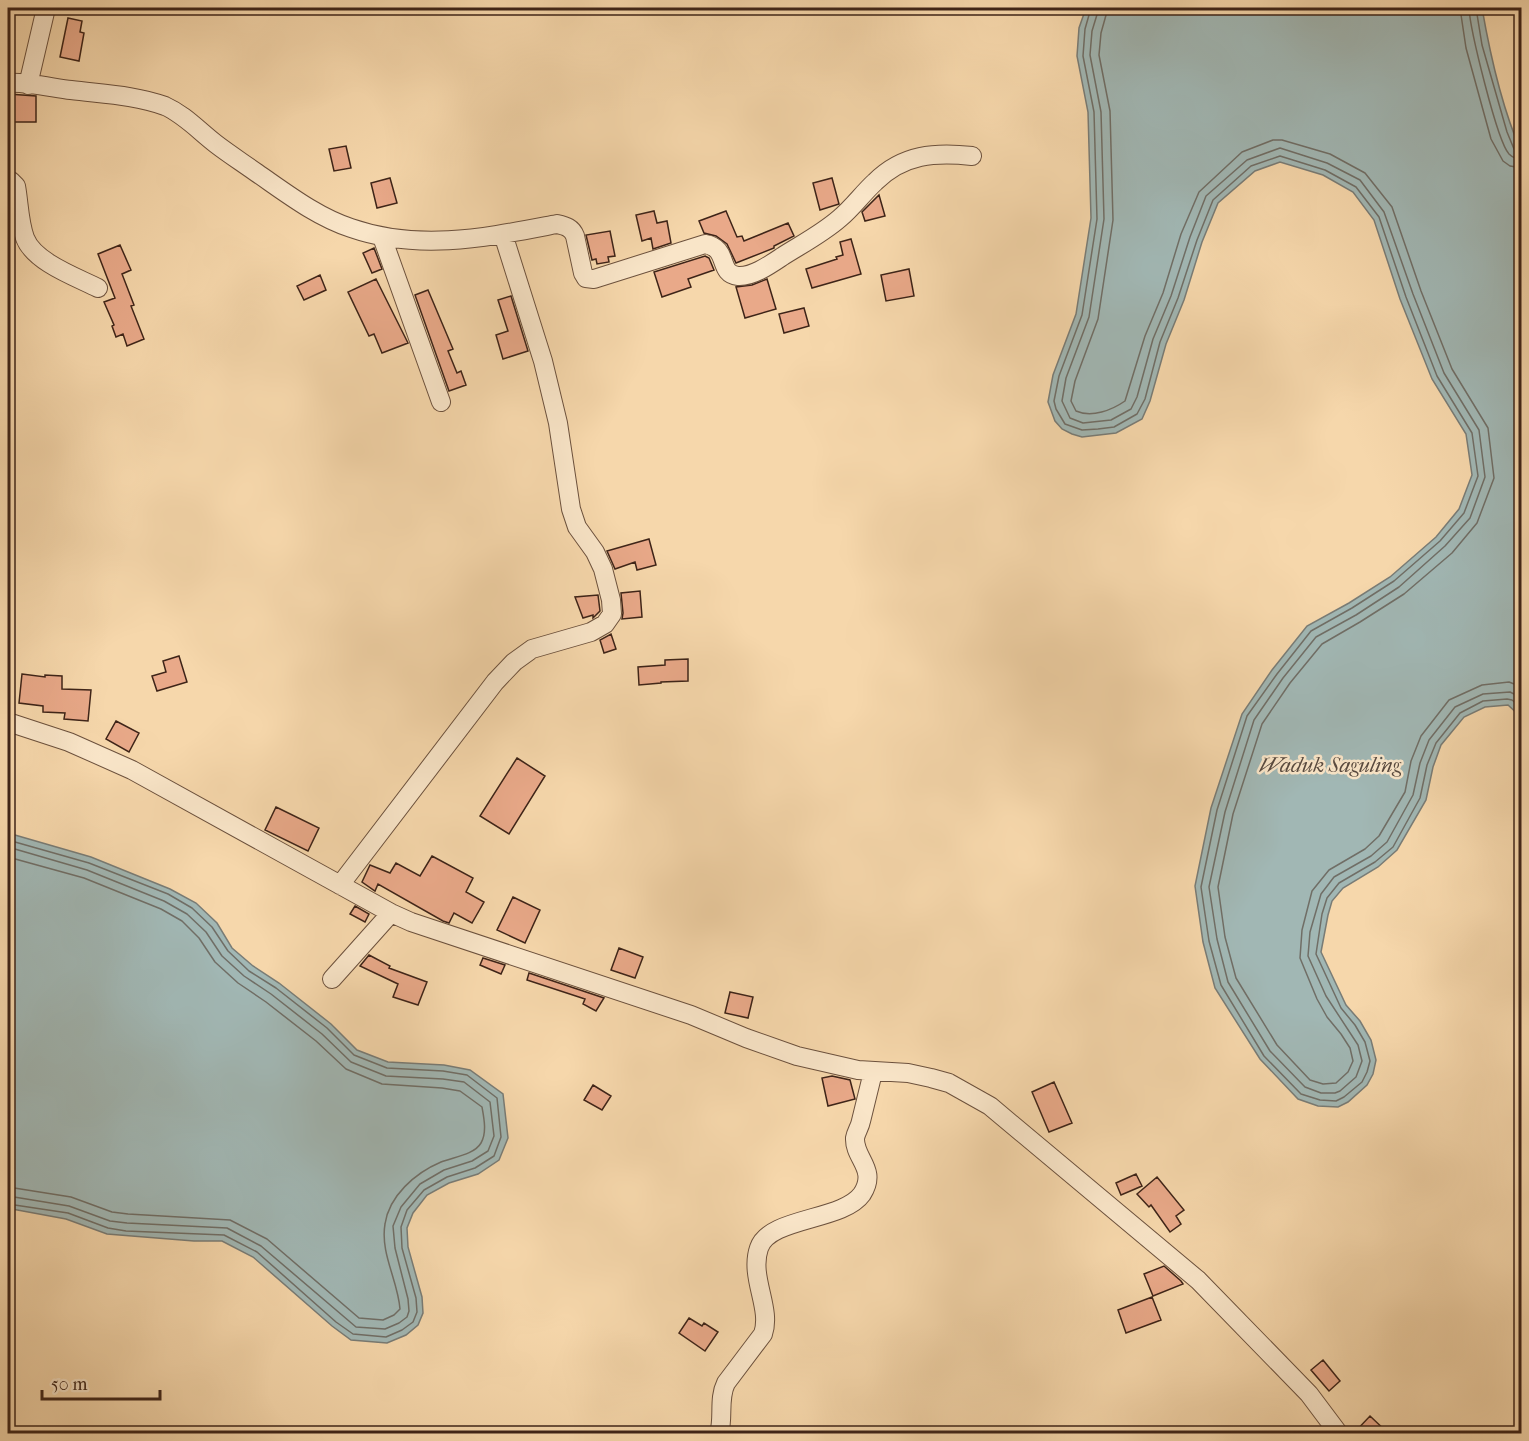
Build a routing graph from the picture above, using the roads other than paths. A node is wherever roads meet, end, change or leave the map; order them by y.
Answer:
1 (46, 8) edge
2 (8, 83) edge
3 (28, 85) junction
4 (972, 156) dead end
5 (8, 180) edge
6 (503, 234) junction
7 (382, 237) junction
8 (98, 288) dead end
9 (441, 402) dead end
10 (8, 723) edge
11 (340, 885) junction
12 (391, 913) junction
13 (332, 980) dead end
14 (873, 1072) junction
15 (719, 1434) edge
16 (1339, 1434) edge

1 - 3 street
2 - 3 street
3 - 7 street
4 - 6 street
5 - 8 street
6 - 7 street
6 - 11 street
7 - 9 street
10 - 11 street
11 - 12 street
12 - 13 street
12 - 14 street
14 - 15 street
14 - 16 street

